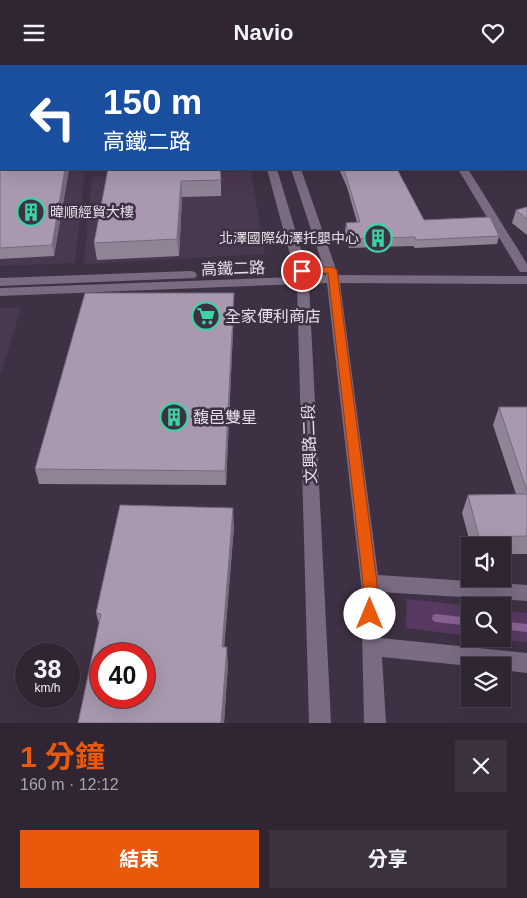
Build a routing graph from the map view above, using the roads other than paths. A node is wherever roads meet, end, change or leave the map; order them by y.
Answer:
1 (272, 170) edge
2 (296, 170) edge
3 (465, 170) edge
4 (526, 273) edge
5 (333, 274) junction
6 (303, 276) junction
7 (0, 282) edge
8 (0, 293) edge
9 (370, 583) junction
10 (527, 593) edge
11 (371, 646) junction
12 (527, 663) edge
13 (320, 723) edge
14 (375, 723) edge

1 - 6 street, 文興路二段
2 - 5 street
3 - 4 street
4 - 5 street, 高鐵二路
5 - 6 street, 高鐵二路
5 - 9 street
6 - 7 street, 高鐵二路
6 - 8 street, 高鐵二路
6 - 13 street, 文興路二段
9 - 10 street
9 - 11 street
11 - 12 street
11 - 14 street

